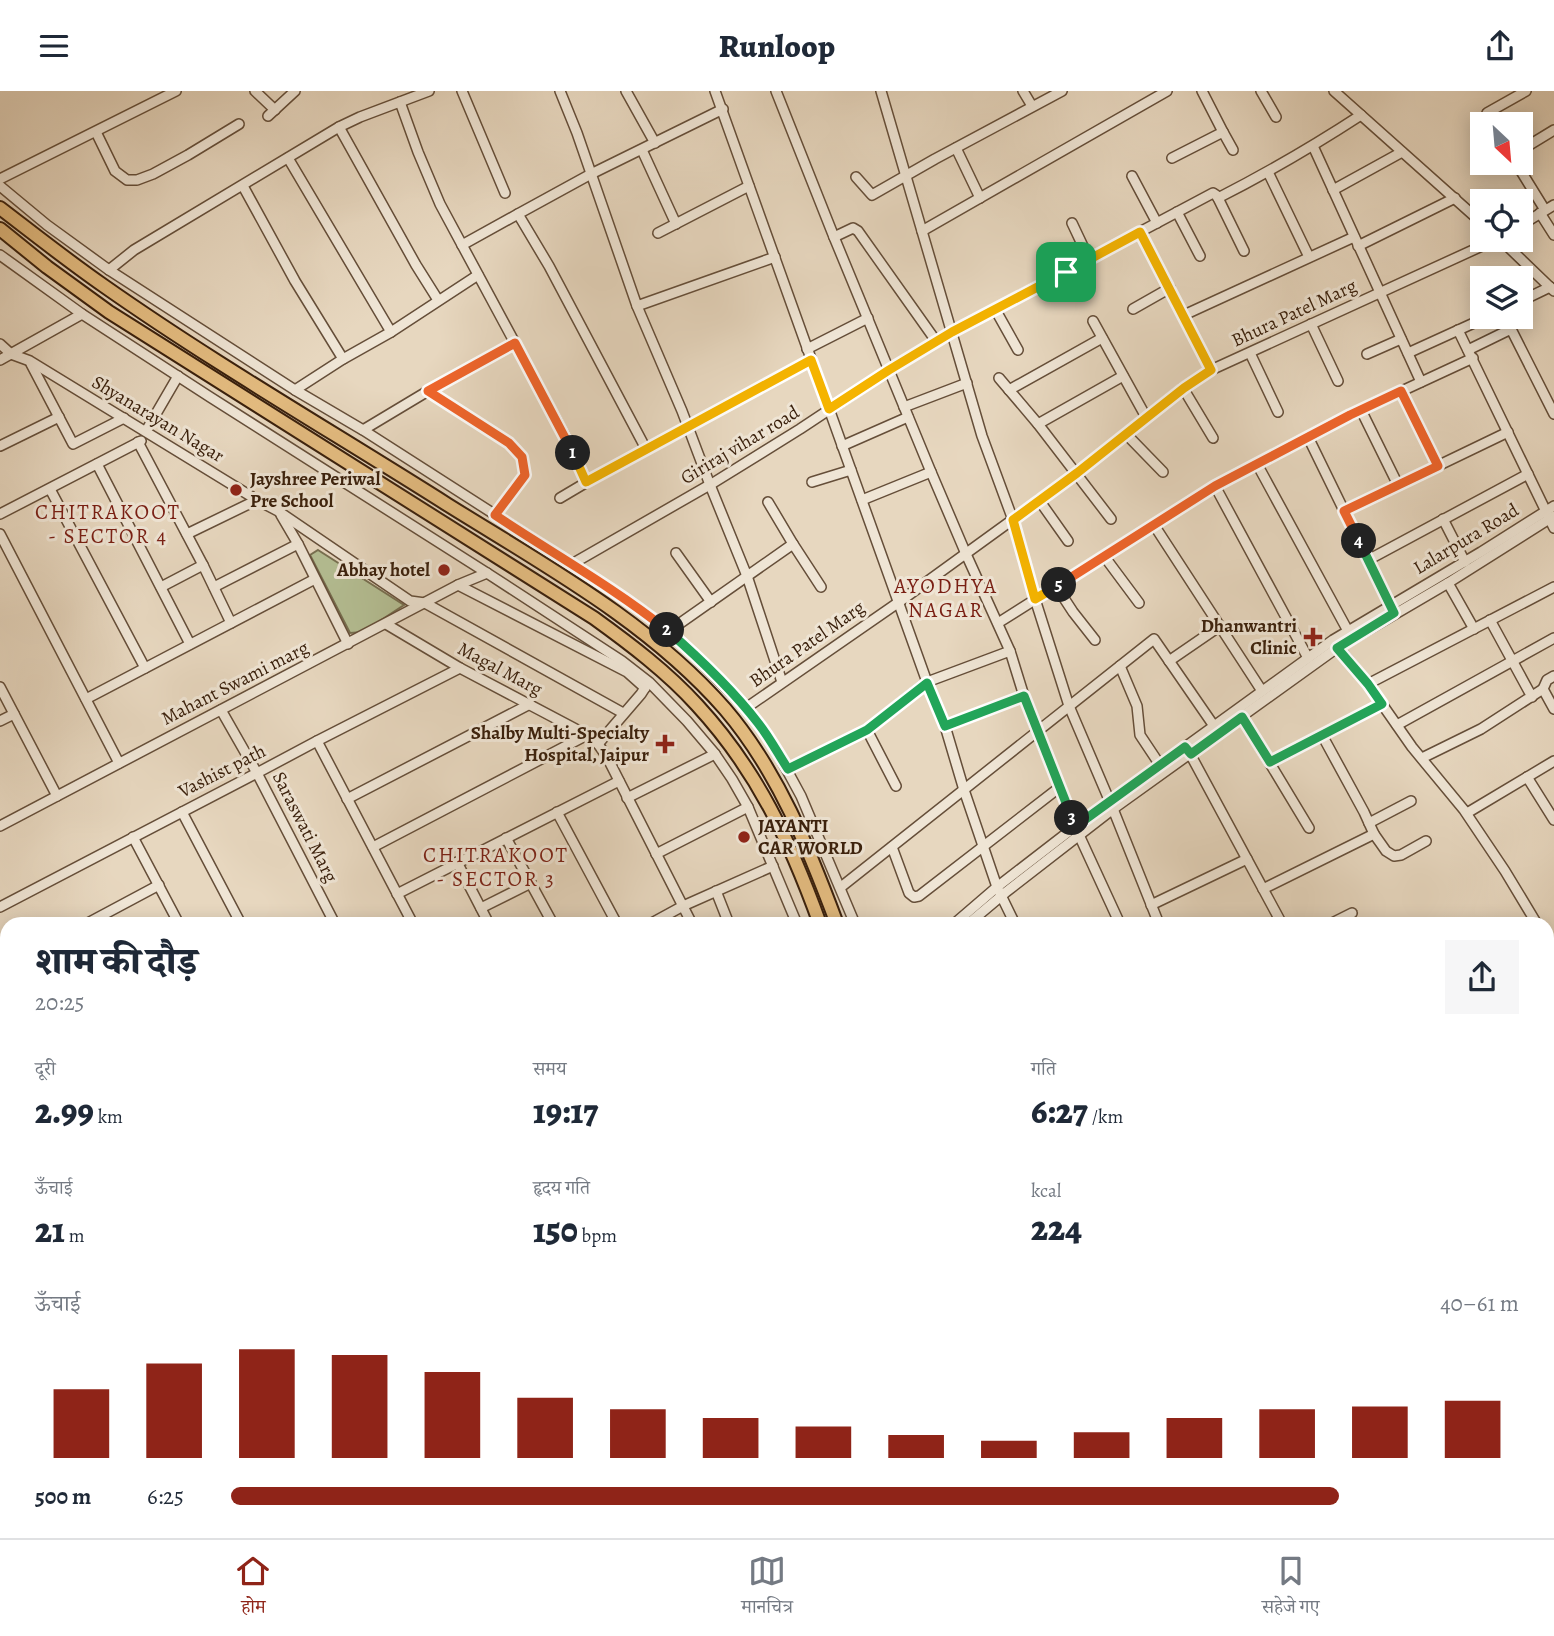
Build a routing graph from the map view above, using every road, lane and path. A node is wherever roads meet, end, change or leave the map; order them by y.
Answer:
1 (176, 91) edge
2 (255, 91) edge
3 (295, 91) edge
4 (429, 91) edge
5 (462, 91) edge
6 (560, 91) edge
7 (626, 91) edge
8 (716, 91) edge
9 (776, 91) edge
10 (881, 91) edge
11 (1023, 91) edge
12 (1062, 91) edge
13 (1202, 91) edge
14 (1261, 91) edge
15 (1334, 91) edge
16 (1526, 91) edge
17 (1161, 92) edge
18 (400, 102) junction
19 (1032, 106) junction
20 (723, 109) junction
21 (1489, 112) edge
22 (1361, 115) junction
23 (1276, 117) dead end
24 (239, 124) dead end
25 (340, 127) junction
26 (1554, 130) edge
27 (96, 132) junction
28 (1223, 132) junction
29 (655, 143) junction
30 (1533, 143) edge
31 (1313, 146) junction
32 (956, 148) junction
33 (642, 150) junction
34 (1233, 150) dead end
35 (1402, 152) junction
36 (288, 158) junction
37 (1172, 158) dead end
38 (1268, 172) junction
39 (591, 174) junction
40 (1524, 175) edge
41 (905, 176) junction
42 (1132, 176) dead end
43 (856, 177) dead end
44 (0, 179) edge
45 (0, 186) edge
46 (243, 186) junction
47 (750, 186) junction
48 (1333, 190) junction
49 (505, 193) dead end
50 (979, 198) junction
51 (1219, 198) junction
52 (1455, 198) junction
53 (0, 208) edge
54 (1546, 209) edge
55 (1177, 212) junction
56 (1470, 212) edge
57 (518, 214) junction
58 (676, 223) junction
59 (1072, 223) dead end
60 (1157, 223) junction
61 (0, 229) edge
62 (922, 231) junction
63 (1140, 232) junction
64 (658, 233) dead end
65 (1554, 235) edge
66 (834, 237) junction
67 (1356, 241) junction
68 (462, 245) junction
69 (1244, 251) dead end
70 (1470, 252) edge
71 (1513, 252) edge
72 (0, 255) edge
73 (1200, 256) dead end
74 (775, 257) junction
75 (1308, 257) junction
76 (1089, 259) junction
77 (109, 270) junction
78 (478, 275) junction
79 (1170, 288) junction
80 (1552, 289) edge
81 (1380, 293) junction
82 (1533, 296) edge
83 (438, 300) junction
84 (637, 306) junction
85 (995, 309) junction
86 (1133, 309) dead end
87 (82, 314) junction
88 (1184, 315) junction
89 (868, 319) junction
90 (1093, 321) dead end
91 (1311, 324) junction
92 (1470, 324) edge
93 (1458, 330) junction
94 (391, 332) junction
95 (952, 332) junction
96 (1102, 338) junction
97 (1401, 339) junction
98 (936, 341) junction
99 (515, 343) junction
100 (0, 344) edge
101 (807, 349) junction
102 (1018, 350) dead end
103 (1250, 353) junction
104 (1408, 353) junction
105 (11, 354) junction
106 (1367, 354) dead end
107 (1470, 354) junction
108 (343, 359) junction
109 (0, 360) edge
110 (811, 360) junction
111 (30, 361) junction
112 (889, 370) junction
113 (1211, 370) junction
114 (178, 376) junction
115 (1123, 376) junction
116 (999, 378) dead end
117 (1338, 381) dead end
118 (1421, 382) junction
119 (967, 383) junction
120 (1184, 388) junction
121 (295, 390) junction
122 (1009, 390) junction
123 (428, 391) junction
124 (1401, 391) junction
125 (904, 407) junction
126 (829, 409) junction
127 (1361, 410) junction
128 (1278, 412) dead end
129 (1554, 414) edge
130 (59, 417) junction
131 (908, 417) junction
132 (1146, 417) junction
133 (124, 418) junction
134 (1038, 425) junction
135 (688, 426) junction
136 (363, 430) junction
137 (1508, 432) junction
138 (149, 433) junction
139 (1126, 434) junction
140 (1308, 437) junction
141 (1213, 438) dead end
142 (138, 442) junction
143 (0, 446) edge
144 (842, 446) junction
145 (646, 449) junction
146 (97, 464) junction
147 (1257, 464) junction
148 (1438, 466) junction
149 (851, 470) junction
150 (931, 472) junction
151 (1163, 472) dead end
152 (1077, 473) junction
153 (1528, 474) junction
154 (586, 482) junction
155 (812, 482) dead end
156 (710, 485) junction
157 (1398, 485) junction
158 (1215, 486) junction
159 (50, 489) junction
160 (560, 498) dead end
161 (257, 500) junction
162 (862, 500) junction
163 (1040, 500) junction
164 (768, 502) dead end
165 (278, 511) junction
166 (1344, 511) junction
167 (0, 514) edge
168 (495, 515) junction
169 (1552, 516) edge
170 (1111, 519) dead end
171 (1443, 519) junction
172 (1013, 520) junction
173 (1154, 524) junction
174 (0, 534) edge
175 (187, 534) junction
176 (1068, 541) dead end
177 (298, 544) junction
178 (793, 544) junction
179 (676, 553) dead end
180 (966, 554) junction
181 (1104, 556) junction
182 (1368, 560) junction
183 (1465, 562) junction
184 (572, 564) junction
185 (203, 565) junction
186 (488, 573) junction
187 (747, 576) junction
188 (315, 579) junction
189 (1448, 583) junction
190 (458, 585) junction
191 (1056, 586) junction
192 (161, 587) junction
193 (214, 587) junction
194 (821, 587) dead end
195 (1554, 587) edge
196 (1035, 599) junction
197 (711, 602) junction
198 (899, 602) junction
199 (425, 603) junction
200 (1139, 603) dead end
201 (1392, 609) junction
202 (1490, 620) junction
203 (998, 622) junction
204 (231, 623) junction
205 (386, 624) junction
206 (1220, 626) junction
207 (1474, 629) junction
208 (669, 631) junction
209 (1348, 631) junction
210 (1554, 638) edge
211 (1095, 640) dead end
212 (190, 644) junction
213 (348, 644) junction
214 (1335, 644) junction
215 (1010, 651) junction
216 (1308, 658) junction
217 (1169, 661) junction
218 (1513, 661) junction
219 (1120, 666) junction
220 (460, 667) junction
221 (145, 668) junction
222 (1554, 676) edge
223 (782, 682) junction
224 (927, 683) junction
225 (1368, 684) junction
226 (647, 685) junction
227 (0, 687) edge
228 (1543, 689) junction
229 (1262, 691) junction
230 (1024, 696) junction
231 (1532, 697) junction
232 (86, 699) junction
233 (530, 704) junction
234 (1382, 704) junction
235 (1069, 706) junction
236 (746, 708) junction
237 (1554, 709) edge
238 (221, 711) junction
239 (623, 713) junction
240 (14, 715) junction
241 (1242, 717) junction
242 (0, 721) edge
243 (1397, 725) junction
244 (945, 726) junction
245 (1214, 726) junction
246 (867, 730) junction
247 (1037, 731) junction
248 (587, 735) junction
249 (1322, 735) junction
250 (317, 741) junction
251 (598, 744) junction
252 (1188, 750) junction
253 (715, 754) junction
254 (1422, 758) junction
255 (1554, 761) edge
256 (1270, 762) junction
257 (119, 763) junction
258 (1160, 765) junction
259 (788, 769) junction
260 (257, 773) junction
261 (1527, 776) junction
262 (619, 781) junction
263 (896, 786) dead end
264 (1060, 787) junction
265 (964, 790) junction
266 (57, 796) junction
267 (627, 798) junction
268 (347, 799) junction
269 (1411, 801) dead end
270 (1111, 805) junction
271 (748, 807) junction
272 (182, 812) junction
273 (557, 812) junction
274 (1467, 813) junction
275 (1554, 820) edge
276 (1369, 823) junction
277 (0, 826) edge
278 (1309, 828) dead end
279 (1077, 831) junction
280 (1374, 834) junction
281 (133, 837) junction
282 (506, 838) junction
283 (1426, 841) dead end
284 (373, 847) junction
285 (892, 847) junction
286 (984, 847) junction
287 (656, 854) junction
288 (1247, 859) junction
289 (457, 862) junction
290 (773, 866) junction
291 (531, 883) junction
292 (159, 885) junction
293 (841, 887) junction
294 (1263, 889) junction
295 (716, 891) junction
296 (999, 891) junction
297 (397, 894) junction
298 (1151, 905) junction
299 (683, 906) junction
300 (0, 907) edge
301 (481, 908) junction
302 (1352, 913) dead end
303 (99, 917) edge
304 (175, 917) edge
305 (237, 917) edge
306 (331, 917) edge
307 (409, 917) edge
308 (486, 917) edge
309 (549, 917) edge
310 (613, 917) edge
311 (663, 917) edge
312 (688, 917) edge
313 (726, 917) edge
314 (794, 917) edge
315 (817, 917) edge
316 (834, 917) edge
317 (852, 917) edge
318 (964, 917) edge
319 (975, 917) edge
320 (1011, 917) edge
321 (1115, 917) edge
322 (1156, 917) edge
323 (1278, 917) edge
324 (1344, 917) edge
325 (1533, 917) edge

1 - 27 street
2 - 3 street
4 - 18 street
5 - 49 street
6 - 39 street
7 - 29 street
8 - 20 street
9 - 66 street
10 - 41 street
11 - 19 street
12 - 19 street
13 - 28 street
14 - 23 street
15 - 22 street
16 - 21 street
17 - 50 street
18 - 25 street
18 - 68 street
19 - 32 street
20 - 29 street
20 - 47 street
22 - 31 street, Giriraj vihar road
22 - 35 street
24 - 27 street
25 - 36 street
25 - 83 street
26 - 30 street
27 - 44 street
28 - 34 street
28 - 37 street
29 - 33 street
31 - 38 street, Giriraj vihar road
31 - 48 street
32 - 41 street
32 - 50 street
33 - 39 street
33 - 58 street
35 - 48 street
35 - 52 street
36 - 46 street
36 - 94 street
38 - 51 street, Giriraj vihar road
38 - 75 street
39 - 57 street
39 - 84 street
40 - 54 street
41 - 43 street
41 - 62 street
42 - 60 street
45 - 77 street
46 - 77 street
46 - 108 street
47 - 58 street
47 - 74 street
48 - 67 street
50 - 62 street
51 - 55 street, Giriraj vihar road
51 - 69 street
52 - 56 street
52 - 67 street
53 - 316 highway
54 - 65 street
55 - 60 street, Giriraj vihar road
55 - 73 street
57 - 68 street
57 - 145 street
58 - 64 street
59 - 76 street
60 - 63 street, Giriraj vihar road
61 - 315 highway
62 - 95 street
63 - 76 street, Giriraj vihar road
63 - 79 street
66 - 89 street
66 - 98 street
67 - 75 street
67 - 81 street
68 - 78 street
70 - 81 street, Bhura Patel Marg
71 - 80 street
72 - 87 street
74 - 84 street
74 - 101 street
75 - 88 street
76 - 85 street, Giriraj vihar road
77 - 121 street
78 - 83 street
78 - 99 street
79 - 86 street
79 - 88 street
80 - 82 street
81 - 91 street, Bhura Patel Marg
81 - 97 street
83 - 94 street
84 - 135 street
85 - 95 street, Giriraj vihar road
85 - 102 street
87 - 105 street
87 - 114 street
88 - 113 street
89 - 101 street
89 - 112 street
90 - 96 street
91 - 103 street, Bhura Patel Marg
91 - 117 street
92 - 93 street
93 - 104 street
93 - 107 street
94 - 108 street
95 - 98 street, Giriraj vihar road
95 - 119 street
96 - 115 street
96 - 122 street
97 - 104 street
97 - 106 street
98 - 112 street, Giriraj vihar road
99 - 123 street
99 - 154 street
100 - 105 street, Shyanarayan Nagar
101 - 110 street
103 - 113 street, Bhura Patel Marg
103 - 128 street
104 - 118 street
105 - 109 street
105 - 111 street, Shyanarayan Nagar
107 - 118 street
107 - 129 street
107 - 137 street
108 - 121 street
110 - 126 street
110 - 135 street
111 - 130 street
111 - 133 street, Shyanarayan Nagar
112 - 125 street
112 - 126 street, Giriraj vihar road
113 - 120 street, Bhura Patel Marg
114 - 138 street
114 - 186 street
115 - 132 street
115 - 134 street
116 - 122 street
118 - 124 street
119 - 125 street
119 - 172 street
120 - 132 street, Bhura Patel Marg
120 - 141 street
121 - 136 street
122 - 134 street
123 - 136 street
123 - 168 street
124 - 127 street
124 - 148 street
125 - 131 street
126 - 144 street
126 - 156 street, Giriraj vihar road
127 - 140 street
127 - 157 street
130 - 133 street
130 - 143 street
131 - 144 street
131 - 150 street
132 - 139 street, Bhura Patel Marg
133 - 138 street, Shyanarayan Nagar
134 - 152 street
135 - 145 street
135 - 156 street
136 - 168 street
137 - 148 street
137 - 153 street
138 - 142 street
138 - 161 street, Shyanarayan Nagar
139 - 151 street
139 - 152 street, Bhura Patel Marg
140 - 147 street
140 - 166 street
142 - 146 street
142 - 175 street
144 - 149 street
145 - 154 street
146 - 159 street
146 - 192 street
147 - 158 street
147 - 209 street
148 - 157 street
149 - 155 street
149 - 162 street
150 - 162 street
150 - 180 street
152 - 163 street, Bhura Patel Marg
152 - 170 street
153 - 169 street
153 - 171 street
154 - 160 street
156 - 184 street, Giriraj vihar road
156 - 187 street
157 - 166 street
158 - 173 street
158 - 216 street
159 - 167 street
159 - 221 street
161 - 165 street, Shyanarayan Nagar
161 - 175 street
162 - 198 street
163 - 172 street, Bhura Patel Marg
163 - 176 street
164 - 178 street
165 - 177 street
165 - 199 street, Shyanarayan Nagar
166 - 182 street
168 - 184 street
169 - 183 street, Lalarpura Road
169 - 189 street
171 - 182 street
171 - 183 street
172 - 180 street, Bhura Patel Marg
172 - 196 street
173 - 181 street
173 - 206 street
174 - 232 street
175 - 185 street
177 - 188 street
177 - 193 street
178 - 187 street
178 - 194 street
179 - 197 street
180 - 198 street, Bhura Patel Marg
180 - 203 street
181 - 191 street
181 - 200 street
182 - 201 street
183 - 201 street, Lalarpura Road
184 - 208 street
185 - 192 street
185 - 193 street
186 - 190 street, Mahant Swami marg
186 - 226 street
187 - 197 street
187 - 223 street
188 - 204 street
188 - 213 street
189 - 201 street
189 - 207 street
190 - 199 street, Mahant Swami marg
190 - 226 street
191 - 196 street
191 - 211 street
192 - 212 street
193 - 204 street
195 - 202 street
196 - 203 street
196 - 235 street
197 - 208 street
198 - 223 street, Bhura Patel Marg
198 - 224 street
199 - 205 street, Mahant Swami marg
199 - 239 street, Shyanarayan Nagar
201 - 209 street, Lalarpura Road
201 - 214 street
202 - 207 street
202 - 218 street
203 - 215 street
204 - 212 street
205 - 213 street, Mahant Swami marg
205 - 220 street, Magal Marg
206 - 217 street
206 - 229 street
207 - 225 street
208 - 236 street
209 - 214 street, Lalarpura Road
210 - 218 street
212 - 221 street
213 - 238 street, Mahant Swami marg
214 - 216 street, Lalarpura Road
214 - 225 street
214 - 241 street
215 - 224 street
215 - 230 street
216 - 229 street, Lalarpura Road
217 - 219 street
217 - 245 street
218 - 231 street
218 - 243 street
219 - 235 street
219 - 258 street
220 - 233 street, Magal Marg
220 - 250 street, Vashist path
221 - 232 street
222 - 228 street
223 - 236 street, Bhura Patel Marg
224 - 244 street
224 - 246 street
225 - 234 street
226 - 239 street
226 - 253 street
227 - 240 street
228 - 231 street
228 - 237 street
229 - 245 street, Lalarpura Road
230 - 244 street
230 - 247 street
231 - 254 street
232 - 257 street
233 - 248 street, Magal Marg
233 - 268 street
234 - 243 street
234 - 249 street
235 - 247 street
235 - 270 street
236 - 259 street
238 - 257 street, Mahant Swami marg
238 - 260 street, Saraswati Marg
239 - 251 street
240 - 242 street
240 - 266 street
241 - 252 street
241 - 256 street
243 - 254 street
244 - 265 street
245 - 252 street, Lalarpura Road
246 - 259 street
246 - 263 street
247 - 264 street
247 - 265 street
248 - 251 street, Magal Marg
248 - 284 street
249 - 256 street
249 - 276 street
250 - 260 street, Vashist path
250 - 268 street
251 - 262 street
252 - 258 street, Lalarpura Road
252 - 270 street
252 - 288 street
253 - 267 street
253 - 271 street
254 - 274 street
255 - 261 street
256 - 278 street
257 - 266 street, Mahant Swami marg
258 - 270 street, Lalarpura Road
259 - 293 street
260 - 272 street, Vashist path
260 - 306 street, Saraswati Marg
261 - 274 street
261 - 275 street
262 - 267 street
262 - 273 street
264 - 279 street
264 - 286 street
265 - 285 street
265 - 286 street
266 - 277 street, Mahant Swami marg
267 - 287 street
268 - 284 street
269 - 276 street
270 - 279 street
270 - 298 street
271 - 287 street
271 - 290 street
272 - 281 street, Vashist path
272 - 305 street
273 - 282 street
273 - 310 street
274 - 325 street
276 - 280 street
279 - 296 street
279 - 296 street
279 - 321 street
280 - 283 street
280 - 294 street
281 - 292 street
281 - 300 street, Vashist path
282 - 289 street
282 - 291 street
284 - 297 street
285 - 286 street
285 - 293 street
286 - 296 street
287 - 299 street
288 - 294 street
288 - 298 street
289 - 297 street
289 - 301 street
290 - 295 street
290 - 314 street
291 - 301 street
291 - 309 street
292 - 303 street
292 - 304 street
293 - 317 street
294 - 323 street
295 - 299 street
295 - 313 street
296 - 318 street
296 - 319 street
296 - 320 street
297 - 307 street
298 - 322 street
299 - 311 street
299 - 312 street
301 - 308 street
302 - 324 street

